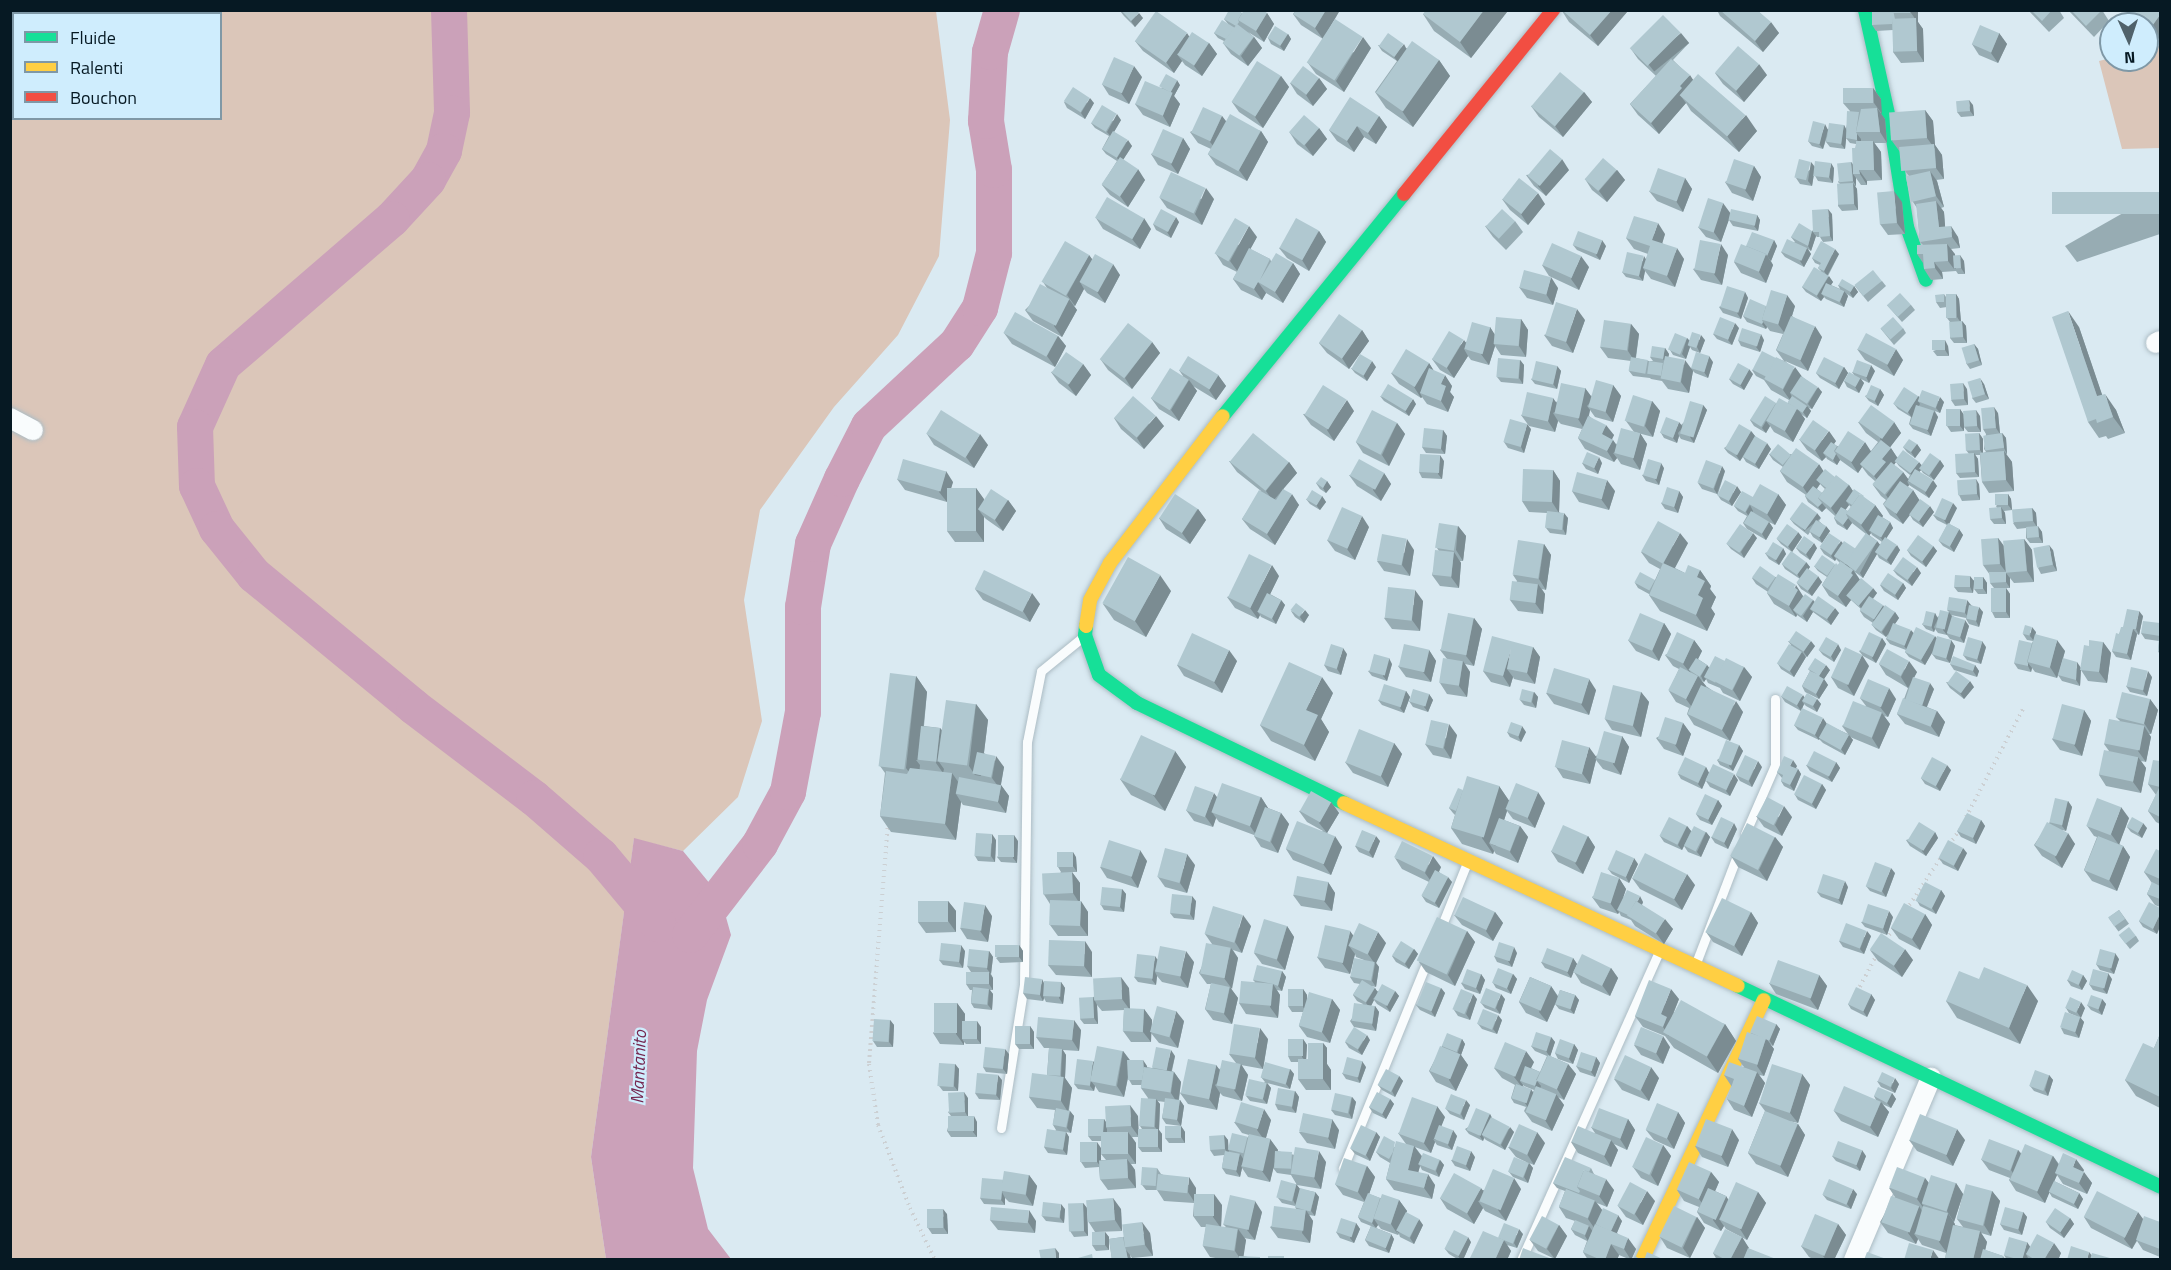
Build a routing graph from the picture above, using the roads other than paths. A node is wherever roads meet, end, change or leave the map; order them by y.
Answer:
1 (1553, 10) edge
2 (1865, 10) edge
3 (1926, 280) edge
4 (10, 418) edge
5 (33, 430) dead end
6 (1085, 635) junction
7 (1775, 699) dead end
8 (1467, 862) junction
9 (1436, 939) edge
10 (1431, 950) edge
11 (1660, 950) junction
12 (1695, 966) junction
13 (1764, 1000) junction
14 (1931, 1078) junction
15 (1001, 1128) dead end
16 (1343, 1168) edge
17 (2160, 1186) edge
18 (1521, 1260) edge
19 (1642, 1260) edge
20 (1854, 1260) edge

1 - 6 street
2 - 3 street
4 - 5 street
6 - 8 street
6 - 15 lane
7 - 12 lane
8 - 9 lane
8 - 11 street
10 - 16 lane
11 - 12 street
11 - 18 lane
12 - 13 street
13 - 14 street
13 - 19 street
14 - 17 street
14 - 20 street

